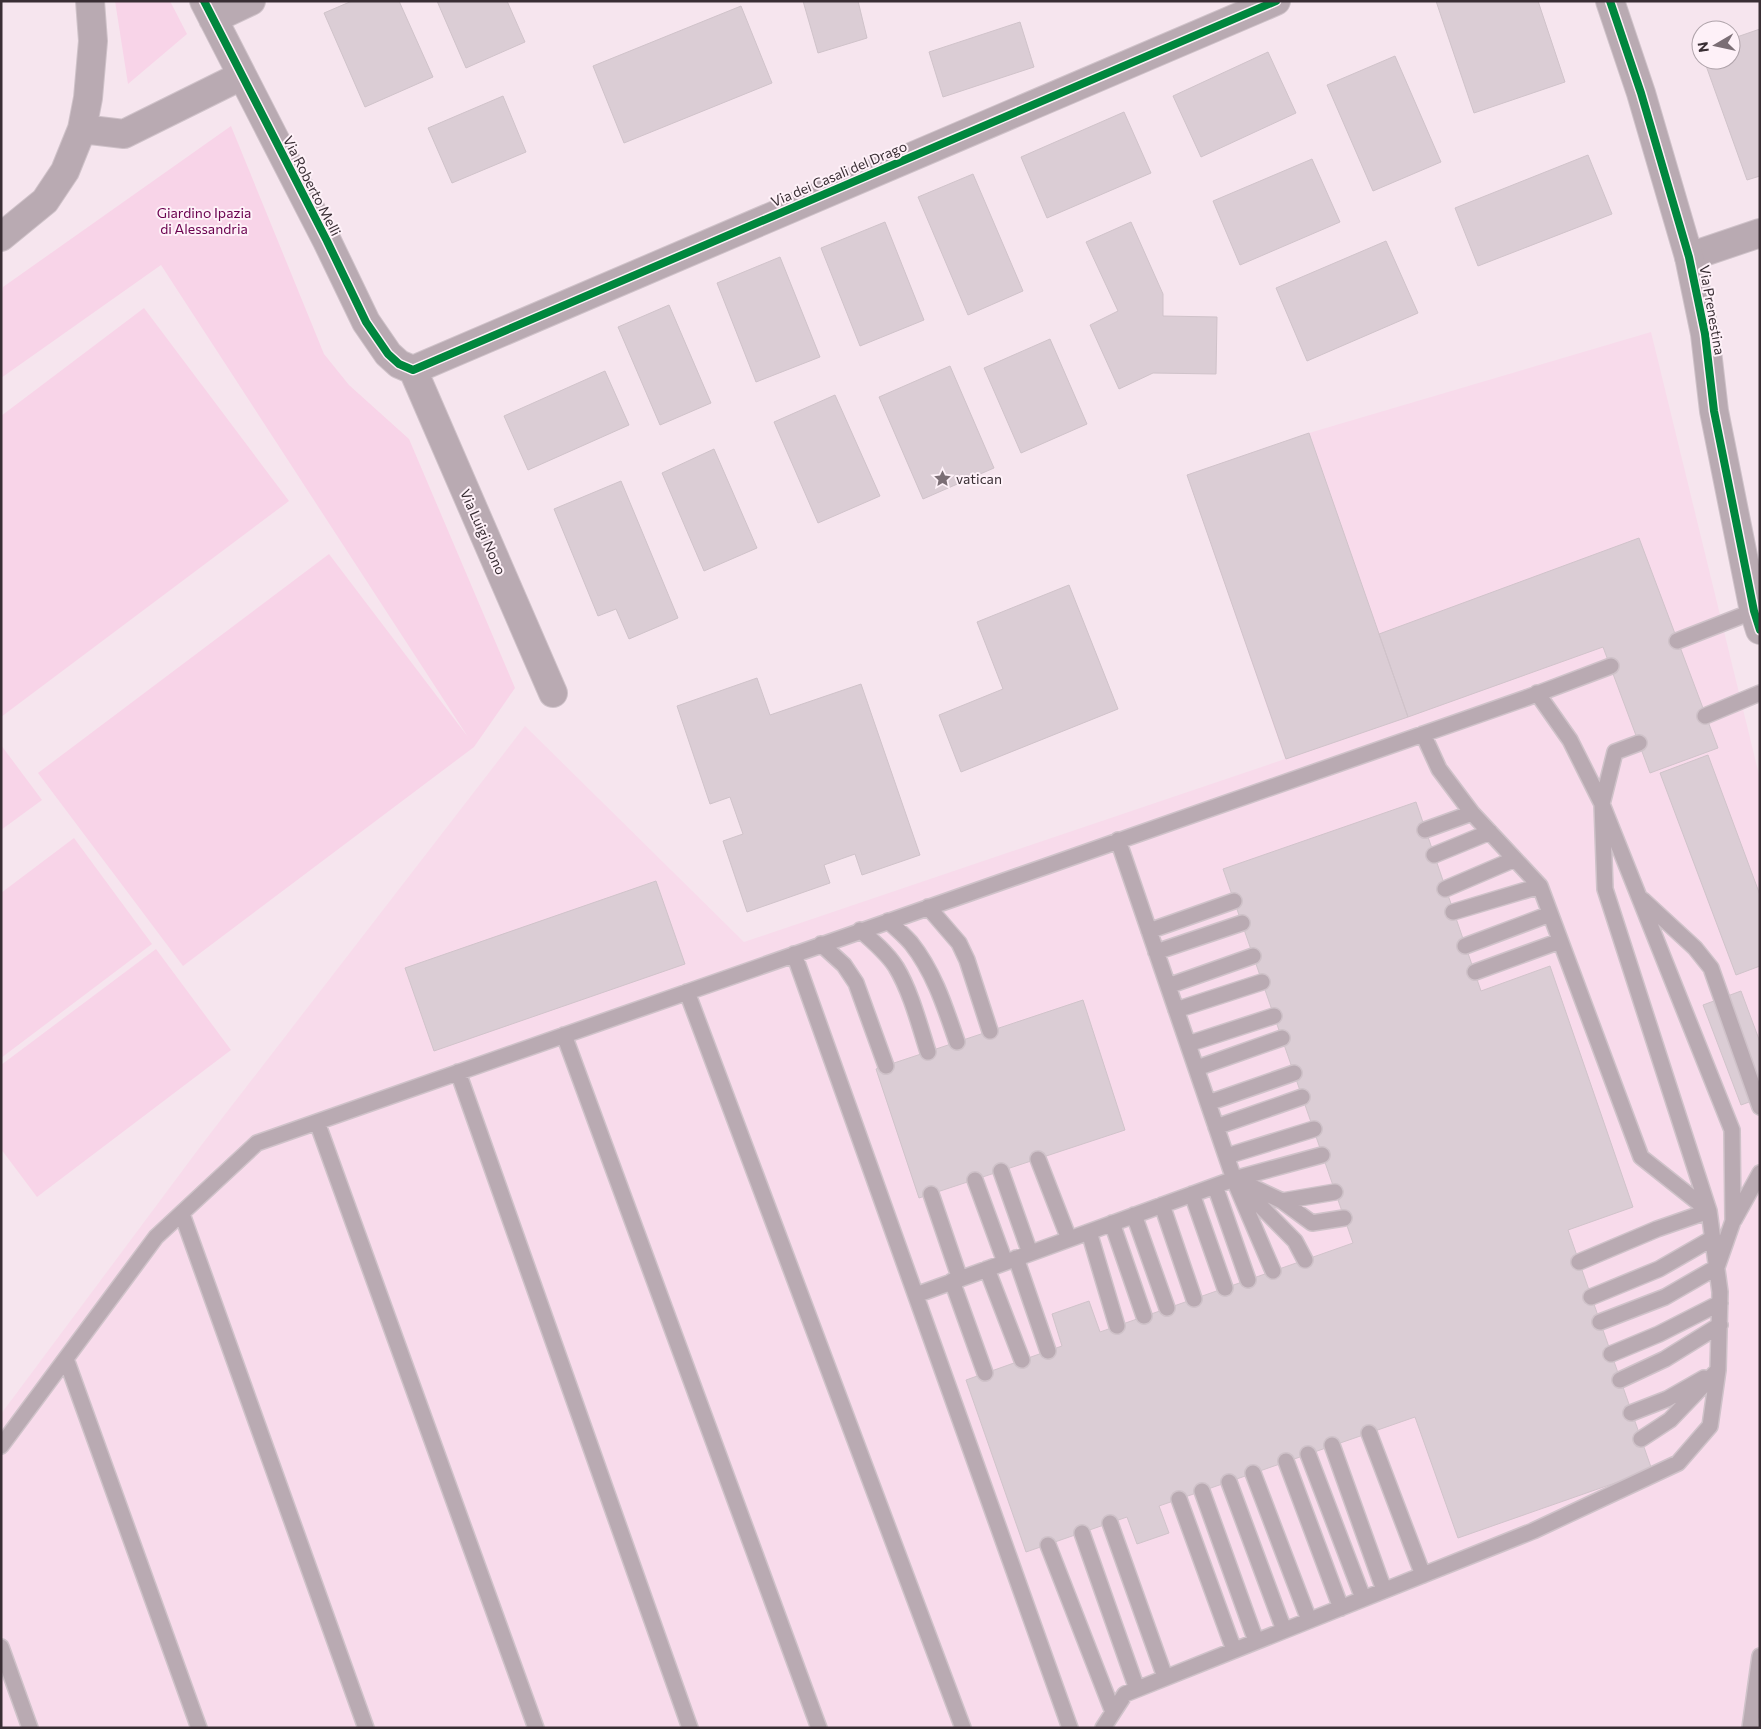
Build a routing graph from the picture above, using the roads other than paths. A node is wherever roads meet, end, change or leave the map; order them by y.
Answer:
1 (90, 1) edge
2 (251, 1) edge
3 (1276, 1) edge
4 (1610, 1) edge
5 (209, 10) edge
6 (241, 76) junction
7 (82, 129) junction
8 (1760, 233) edge
9 (1, 237) edge
10 (1689, 258) junction
11 (413, 370) junction
12 (1757, 621) edge
13 (1678, 641) dead end
14 (1611, 666) dead end
15 (553, 693) dead end
16 (1537, 693) junction
17 (1760, 693) edge
18 (1705, 716) dead end
19 (1423, 734) junction
20 (1639, 743) dead end
21 (1602, 804) junction
22 (1472, 813) junction
23 (1425, 830) dead end
24 (1490, 832) junction
25 (1118, 840) junction
26 (1434, 855) dead end
27 (1514, 859) junction
28 (1540, 886) junction
29 (1445, 889) dead end
30 (1640, 897) junction
31 (1234, 901) dead end
32 (928, 907) junction
33 (1454, 912) dead end
34 (1550, 914) junction
35 (888, 921) junction
36 (1242, 923) dead end
37 (860, 930) junction
38 (1149, 931) junction
39 (1560, 941) junction
40 (821, 944) junction
41 (1465, 946) dead end
42 (1156, 952) junction
43 (794, 954) junction
44 (1253, 956) dead end
45 (1475, 972) dead end
46 (1262, 982) dead end
47 (1168, 986) junction
48 (687, 992) junction
49 (1176, 1010) junction
50 (1274, 1016) dead end
51 (990, 1031) dead end
52 (564, 1035) junction
53 (1282, 1038) dead end
54 (957, 1042) dead end
55 (1188, 1044) junction
56 (928, 1052) dead end
57 (886, 1066) dead end
58 (1197, 1068) junction
59 (458, 1072) junction
60 (1294, 1073) dead end
61 (1302, 1097) dead end
62 (1208, 1103) junction
63 (1760, 1107) edge
64 (317, 1122) junction
65 (1216, 1127) junction
66 (1314, 1129) dead end
67 (1322, 1155) dead end
68 (1227, 1156) junction
69 (1038, 1159) dead end
70 (1001, 1171) dead end
71 (1760, 1173) edge
72 (1234, 1179) junction
73 (975, 1180) dead end
74 (1215, 1186) junction
75 (1335, 1192) dead end
76 (931, 1194) dead end
77 (1192, 1194) junction
78 (1282, 1201) junction
79 (1162, 1205) junction
80 (1709, 1211) junction
81 (182, 1214) junction
82 (1134, 1215) junction
83 (1344, 1218) dead end
84 (1733, 1221) junction
85 (1112, 1223) junction
86 (1089, 1232) junction
87 (1713, 1238) junction
88 (1069, 1239) junction
89 (1017, 1258) junction
90 (1305, 1260) dead end
91 (1579, 1262) dead end
92 (1717, 1267) junction
93 (987, 1269) junction
94 (1273, 1271) dead end
95 (956, 1280) junction
96 (1248, 1280) dead end
97 (1225, 1288) dead end
98 (916, 1295) junction
99 (1591, 1297) dead end
100 (1194, 1299) dead end
101 (1720, 1303) junction
102 (1167, 1308) dead end
103 (1144, 1316) dead end
104 (1600, 1322) dead end
105 (1720, 1325) junction
106 (1117, 1326) dead end
107 (1048, 1351) dead end
108 (1611, 1354) dead end
109 (66, 1359) junction
110 (1022, 1360) dead end
111 (1718, 1370) junction
112 (985, 1373) dead end
113 (1620, 1380) dead end
114 (1631, 1413) dead end
115 (1369, 1433) dead end
116 (1640, 1439) dead end
117 (1332, 1445) dead end
118 (1, 1446) edge
119 (1308, 1454) dead end
120 (1286, 1461) dead end
121 (1253, 1473) dead end
122 (1229, 1482) dead end
123 (1202, 1491) dead end
124 (1179, 1499) dead end
125 (1110, 1523) dead end
126 (1082, 1533) dead end
127 (1048, 1545) dead end
128 (1423, 1575) junction
129 (1384, 1590) junction
130 (1364, 1598) junction
131 (1340, 1608) junction
132 (1309, 1620) junction
133 (1284, 1630) junction
134 (1256, 1641) junction
135 (1, 1647) edge
136 (1234, 1650) junction
137 (1760, 1656) edge
138 (1165, 1677) junction
139 (1137, 1689) junction
140 (1113, 1712) junction
141 (30, 1728) edge
142 (199, 1728) edge
143 (366, 1728) edge
144 (536, 1728) edge
145 (690, 1728) edge
146 (819, 1728) edge
147 (963, 1728) edge
148 (1070, 1728) edge
149 (1103, 1728) edge
150 (1750, 1728) edge

1 - 7 street
2 - 5 street
3 - 11 street, Via dei Casali del Drago
4 - 10 street, Via Prenestina
5 - 6 street, Via Roberto Melli
6 - 7 street
6 - 11 street, Via Roberto Melli
7 - 9 street
8 - 10 street
10 - 12 street, Via Prenestina
11 - 15 street, Via Luigi Nono
12 - 13 lane
14 - 16 lane
16 - 19 lane
16 - 21 lane
17 - 18 lane
19 - 22 lane
19 - 25 lane
20 - 21 lane
21 - 30 lane
21 - 80 lane
22 - 23 lane
22 - 24 lane
24 - 26 lane
24 - 27 lane
25 - 32 lane
25 - 38 lane
27 - 28 lane
27 - 29 lane
28 - 33 lane
28 - 34 lane
30 - 63 lane
30 - 84 lane
31 - 38 lane
32 - 35 lane
32 - 51 lane
34 - 39 lane
34 - 41 lane
35 - 37 lane
35 - 54 lane
36 - 42 lane
37 - 40 lane
37 - 56 lane
38 - 42 lane
39 - 45 lane
39 - 80 lane
40 - 43 lane
40 - 57 lane
42 - 47 lane
43 - 48 lane
43 - 98 lane
44 - 47 lane
46 - 49 lane
47 - 49 lane
48 - 52 lane
48 - 147 lane
49 - 55 lane
50 - 55 lane
52 - 59 lane
52 - 146 lane
53 - 58 lane
55 - 58 lane
58 - 62 lane
59 - 64 lane
59 - 145 lane
60 - 62 lane
61 - 65 lane
62 - 65 lane
64 - 81 lane
64 - 144 lane
65 - 68 lane
66 - 68 lane
67 - 72 lane
68 - 72 lane
69 - 88 lane
70 - 89 lane
71 - 84 lane
72 - 74 lane
72 - 78 lane
72 - 90 lane
72 - 94 lane
73 - 89 lane
74 - 77 lane
74 - 96 lane
75 - 78 lane
76 - 95 lane
77 - 79 lane
77 - 97 lane
78 - 83 lane
79 - 82 lane
79 - 100 lane
80 - 87 lane
80 - 91 lane
81 - 109 lane
81 - 143 lane
82 - 85 lane
82 - 102 lane
84 - 92 lane
85 - 86 lane
85 - 103 lane
86 - 88 lane
86 - 106 lane
87 - 92 lane
87 - 99 lane
88 - 89 lane
89 - 93 lane
89 - 107 lane
92 - 101 lane
92 - 104 lane
93 - 95 lane
93 - 110 lane
95 - 98 lane
95 - 112 lane
98 - 148 lane
101 - 105 lane
101 - 108 lane
105 - 111 lane
105 - 113 lane
109 - 118 lane
109 - 142 lane
111 - 114 lane
111 - 116 lane
111 - 128 lane
115 - 128 lane
117 - 129 lane
119 - 130 lane
120 - 131 lane
121 - 132 lane
122 - 133 lane
123 - 134 lane
124 - 136 lane
125 - 138 lane
126 - 139 lane
127 - 140 lane
128 - 129 lane
129 - 130 lane
130 - 131 lane
131 - 132 lane
132 - 133 lane
133 - 134 lane
134 - 136 lane
135 - 141 lane
136 - 138 lane
137 - 150 lane
138 - 139 lane
139 - 140 lane
140 - 149 lane

